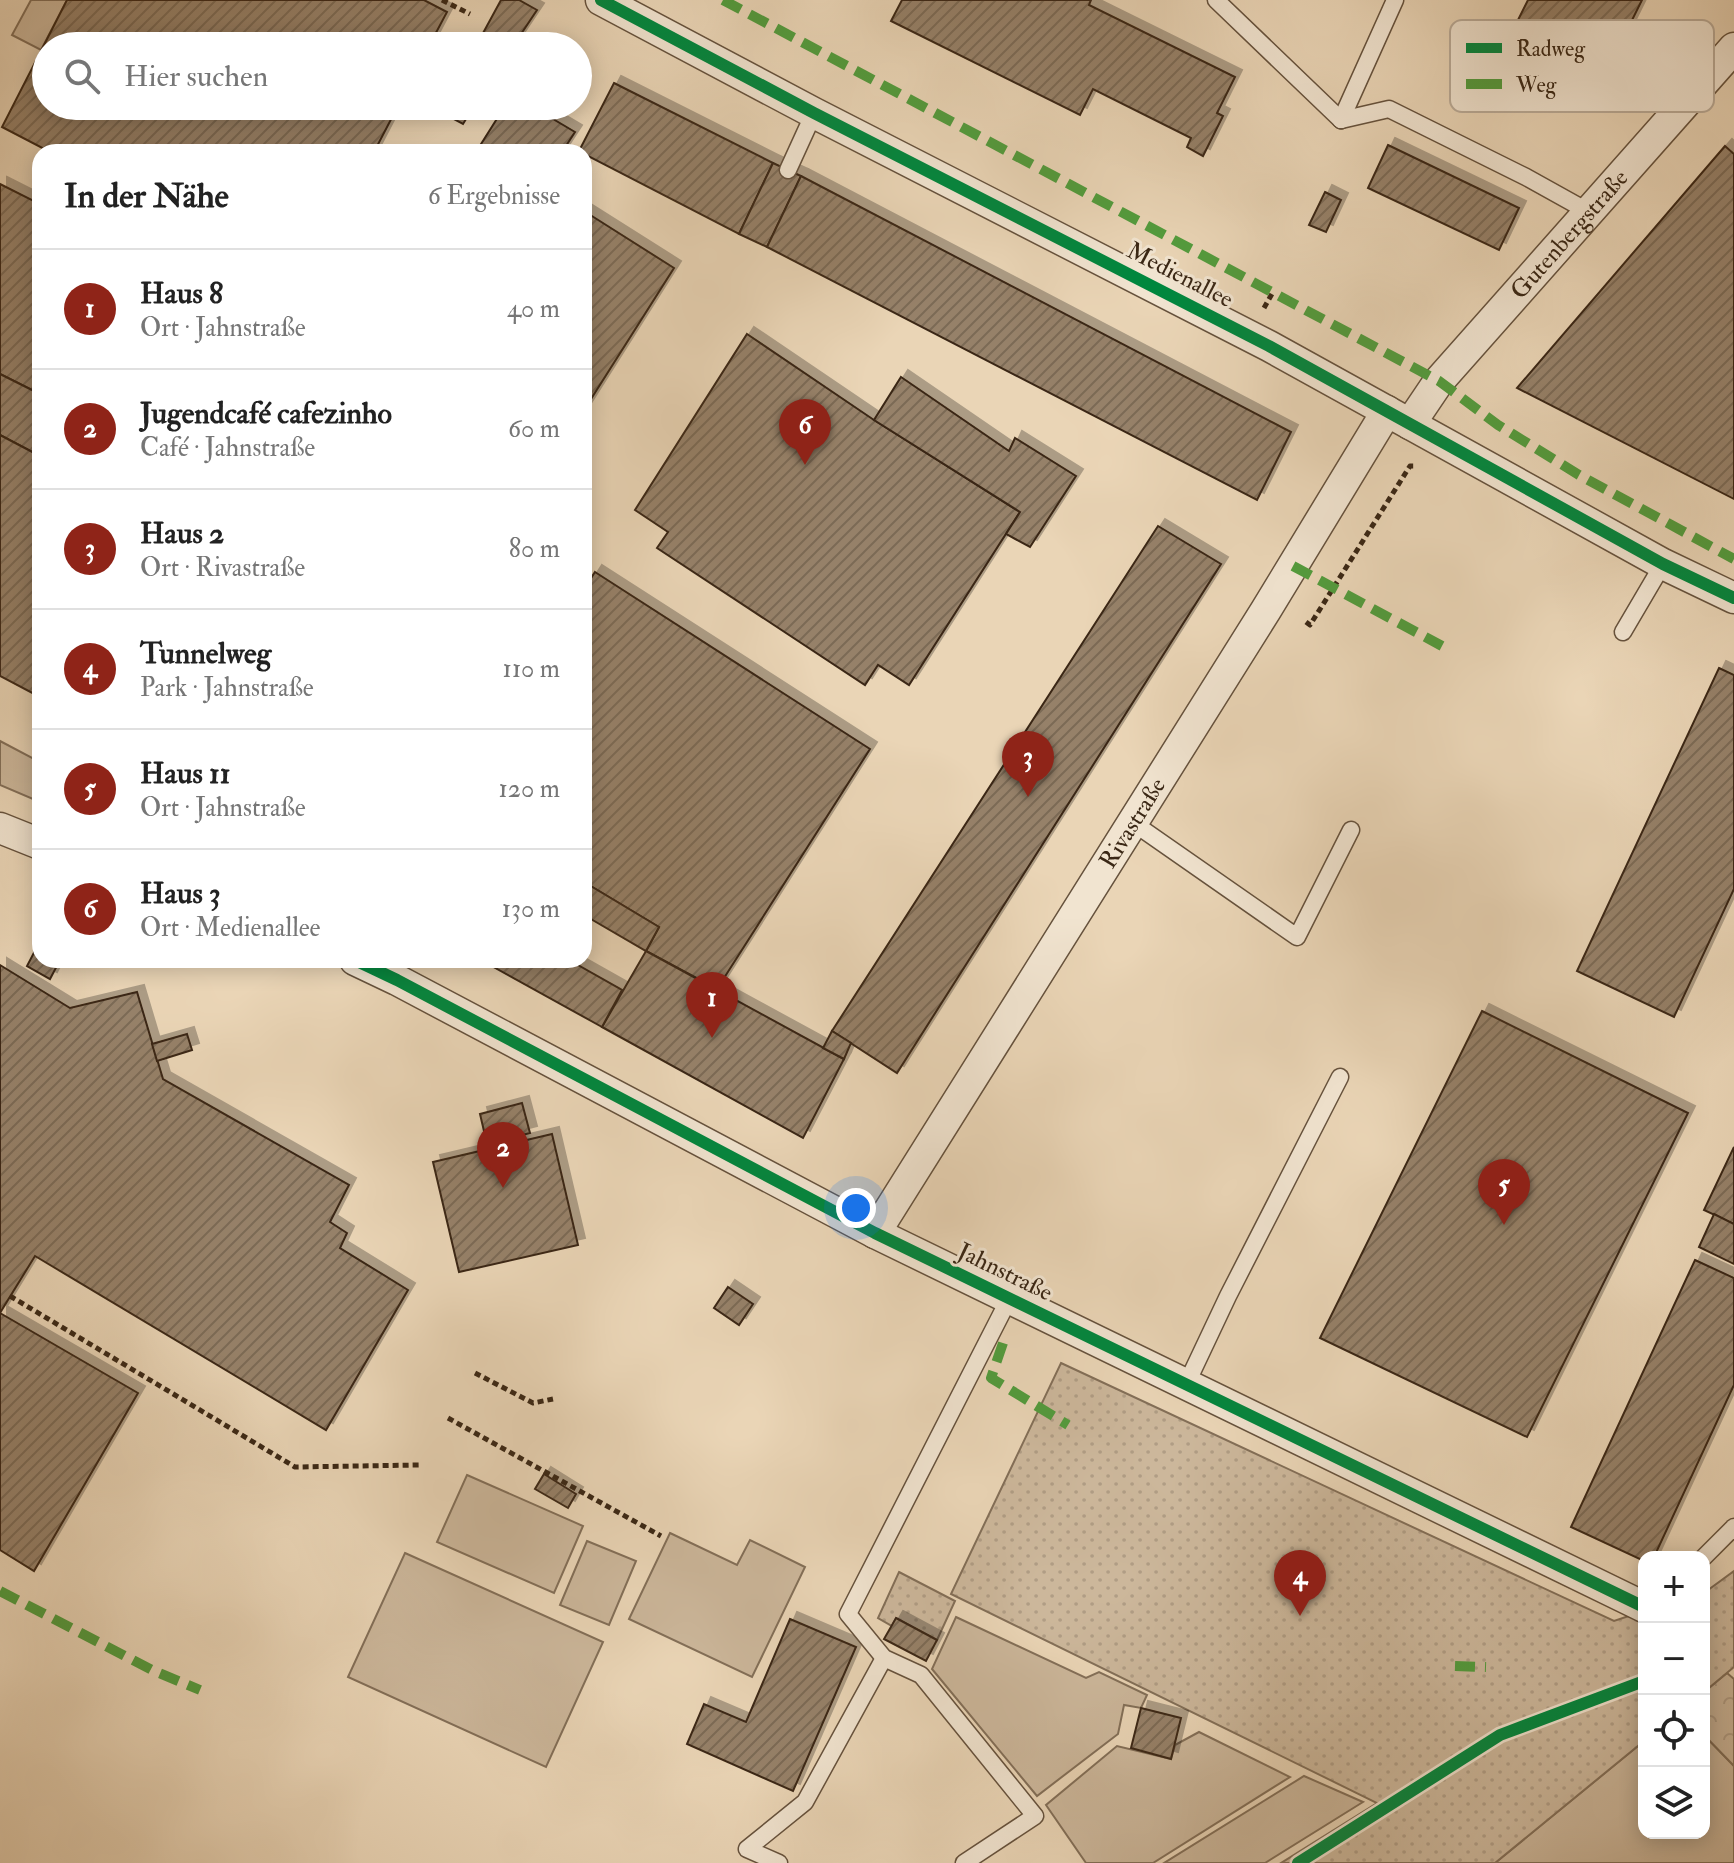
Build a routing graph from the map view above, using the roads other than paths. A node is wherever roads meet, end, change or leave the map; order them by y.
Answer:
1 (601, 0) edge
2 (1216, 0) edge
3 (1395, 0) edge
4 (640, 9) edge
5 (1734, 48) edge
6 (1714, 71) edge
7 (1677, 112) edge
8 (814, 113) junction
9 (1341, 120) junction
10 (788, 170) dead end
11 (1589, 212) junction
12 (1398, 418) junction
13 (1663, 564) junction
14 (1734, 598) edge
15 (1623, 632) dead end
16 (1132, 822) junction
17 (0, 828) edge
18 (1351, 830) dead end
19 (32, 841) edge
20 (372, 968) edge
21 (1340, 1077) dead end
22 (875, 1233) junction
23 (1009, 1299) junction
24 (1186, 1385) junction
25 (1734, 1527) edge
26 (1710, 1551) edge
27 (1638, 1604) edge
28 (884, 1658) junction
29 (779, 1863) edge
30 (964, 1863) edge

1 - 4 street, Medienallee
2 - 9 lane
3 - 9 lane
4 - 8 street, Medienallee
5 - 6 street, Gutenbergstraße
7 - 11 street, Gutenbergstraße
8 - 10 lane
8 - 12 street, Medienallee
9 - 11 lane
11 - 12 street, Gutenbergstraße
12 - 13 street, Medienallee
12 - 16 street, Rivastraße
13 - 14 street, Medienallee
13 - 15 lane
16 - 18 lane
16 - 22 street, Rivastraße
17 - 19 street
20 - 22 street, Jahnstraße
21 - 24 lane
22 - 23 street, Jahnstraße
23 - 24 street, Jahnstraße
23 - 28 lane
24 - 27 street, Jahnstraße
25 - 26 lane
28 - 29 lane
28 - 30 lane

